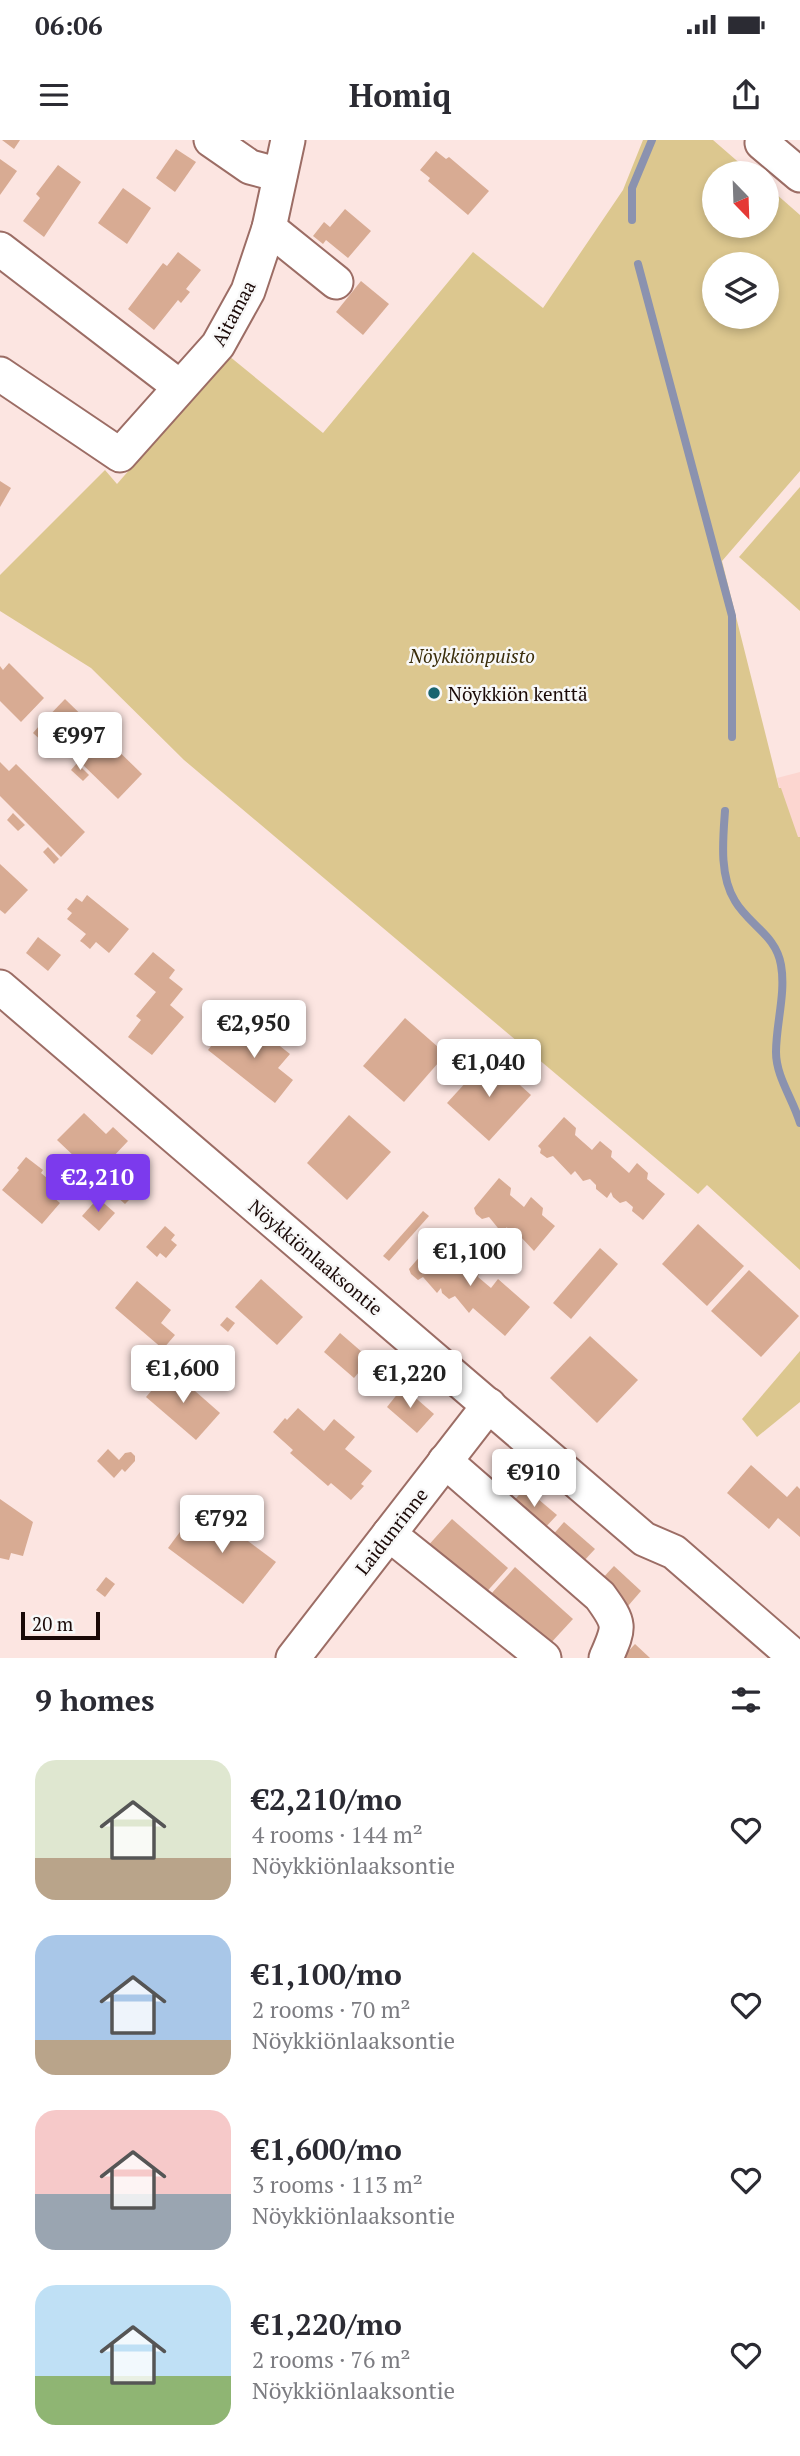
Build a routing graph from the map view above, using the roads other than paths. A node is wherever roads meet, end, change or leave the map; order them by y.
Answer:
1 (211, 140) edge
2 (240, 140) edge
3 (764, 140) edge
4 (284, 158) edge
5 (800, 175) edge
6 (268, 228) junction
7 (0, 249) edge
8 (336, 282) dead end
9 (0, 374) edge
10 (180, 387) junction
11 (0, 987) edge
12 (489, 1405) junction
13 (445, 1461) junction
14 (389, 1534) junction
15 (293, 1658) edge
16 (544, 1658) edge
17 (606, 1658) edge
18 (796, 1658) edge

1 - 4 street
2 - 4 street
3 - 5 street
4 - 6 street, Aitamaa
6 - 8 street
6 - 10 street, Aitamaa
7 - 10 street
9 - 10 street, Aitamaa
11 - 12 street, Nöykkiönlaaksontie
12 - 13 street, Laidunrinne
12 - 18 street, Nöykkiönlaaksontie
13 - 14 street, Laidunrinne
13 - 17 street
14 - 15 street, Laidunrinne
14 - 16 street

